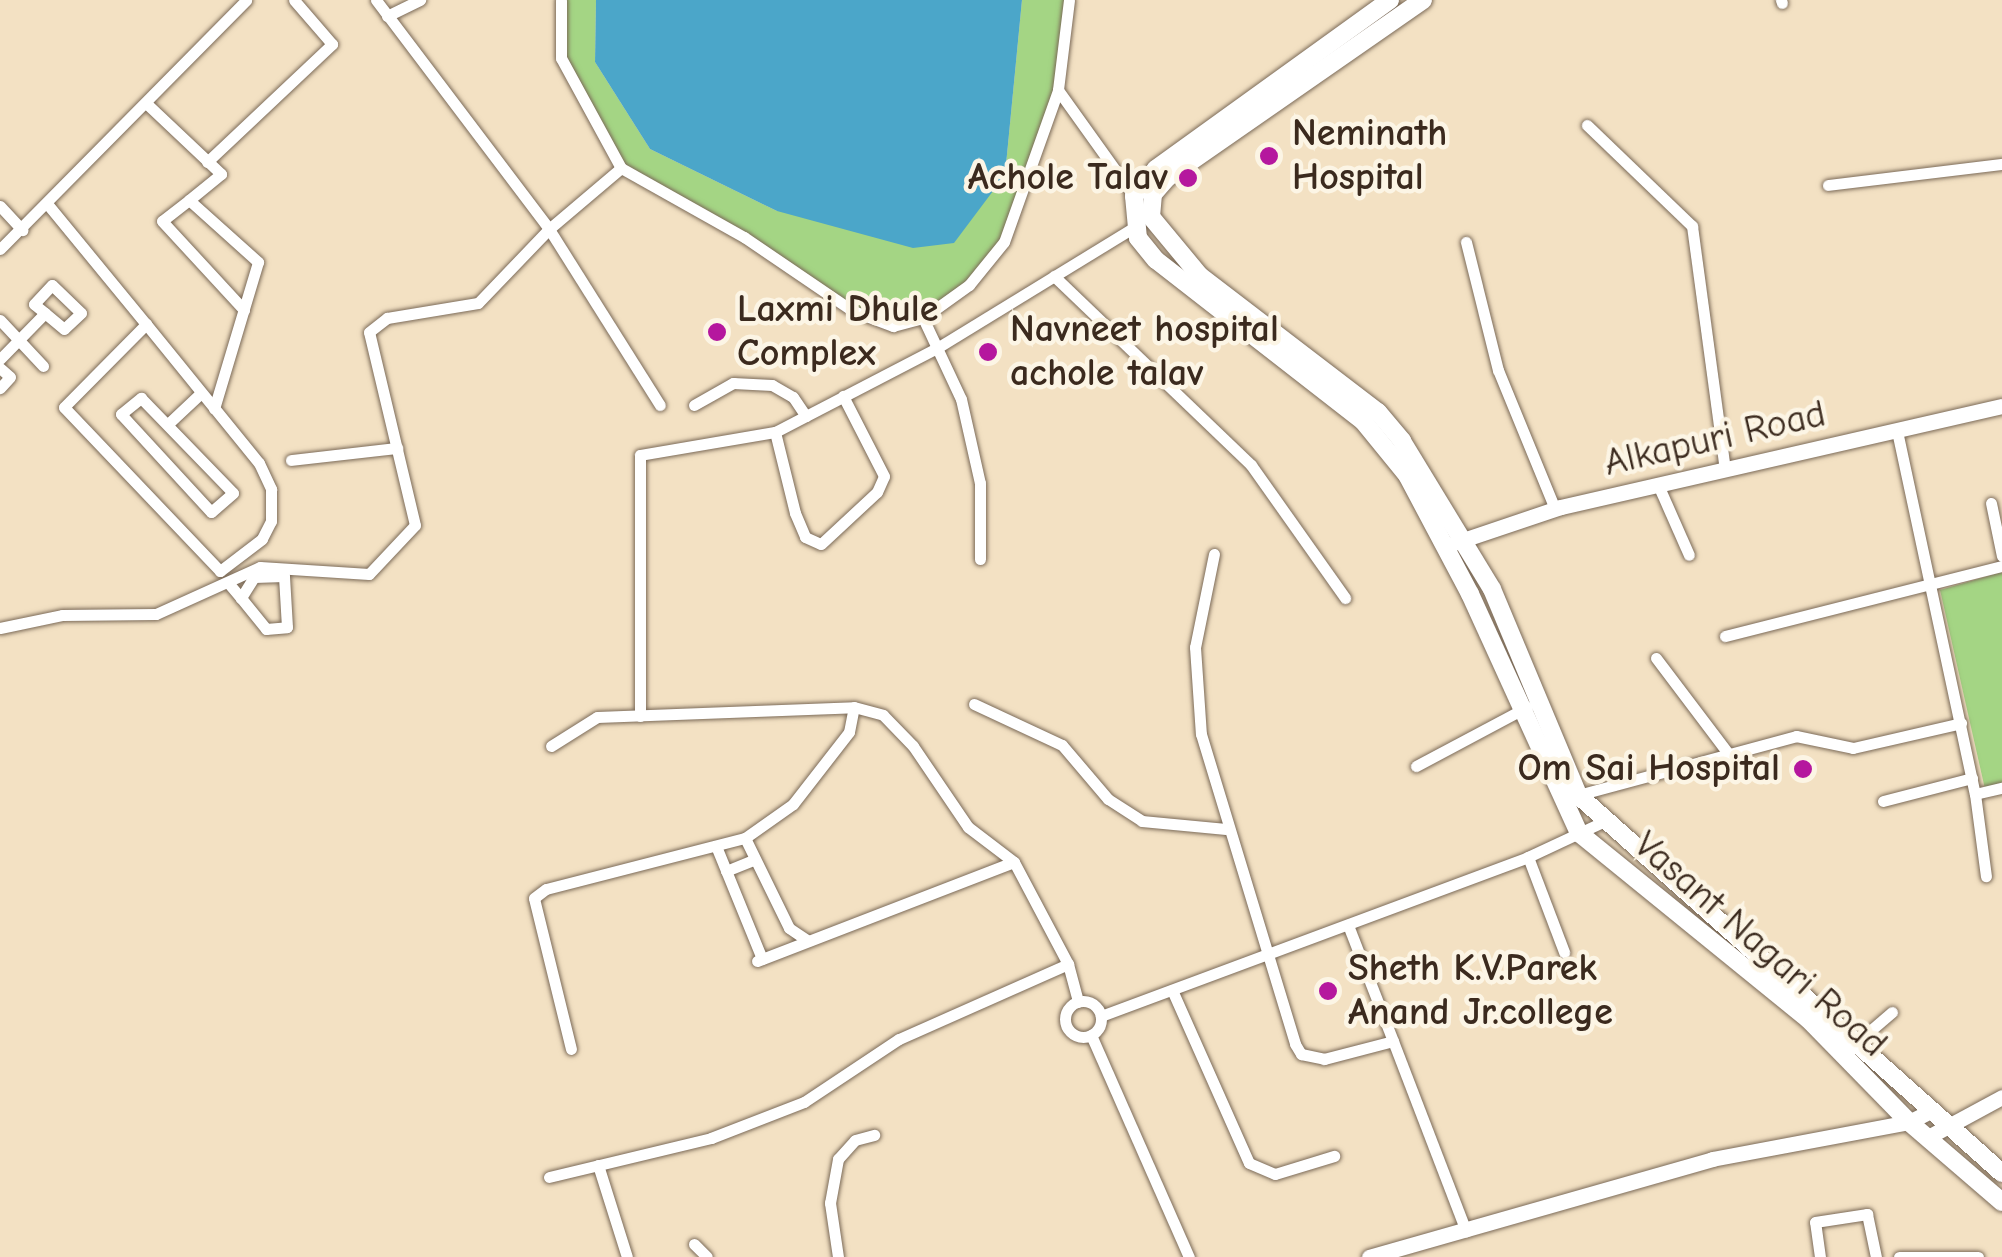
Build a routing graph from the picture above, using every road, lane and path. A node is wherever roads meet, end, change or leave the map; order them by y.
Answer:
1 (246, 0) edge
2 (294, 0) edge
3 (376, 0) edge
4 (420, 0) edge
5 (562, 0) edge
6 (1068, 0) edge
7 (1390, 0) edge
8 (1423, 0) edge
9 (387, 16) junction
10 (1058, 90) junction
11 (147, 104) junction
12 (1587, 125) dead end
13 (208, 162) junction
14 (2002, 164) edge
15 (621, 168) junction
16 (1828, 185) dead end
17 (1134, 196) junction
18 (189, 200) junction
19 (0, 206) edge
20 (49, 206) junction
21 (1143, 222) junction
22 (549, 229) junction
23 (22, 230) junction
24 (1466, 242) dead end
25 (0, 249) edge
26 (1054, 276) junction
27 (244, 310) junction
28 (45, 313) dead end
29 (923, 318) junction
30 (0, 320) edge
31 (146, 324) junction
32 (18, 339) junction
33 (937, 348) junction
34 (0, 359) edge
35 (43, 366) dead end
36 (0, 368) edge
37 (0, 388) edge
38 (201, 392) junction
39 (843, 396) junction
40 (694, 405) dead end
41 (660, 406) dead end
42 (2002, 406) edge
43 (214, 408) junction
44 (806, 416) junction
45 (169, 423) junction
46 (1896, 431) junction
47 (775, 432) junction
48 (396, 448) junction
49 (291, 460) dead end
50 (1725, 470) junction
51 (1659, 487) junction
52 (1991, 502) dead end
53 (1556, 509) junction
54 (1454, 543) junction
55 (1214, 554) dead end
56 (1689, 555) dead end
57 (2002, 556) edge
58 (980, 559) dead end
59 (2002, 566) edge
60 (230, 585) junction
61 (1932, 585) junction
62 (241, 598) junction
63 (1345, 598) dead end
64 (0, 628) edge
65 (1725, 636) dead end
66 (1656, 658) dead end
67 (1540, 701) junction
68 (974, 704) dead end
69 (854, 707) junction
70 (1521, 711) junction
71 (640, 716) junction
72 (1961, 722) junction
73 (551, 746) dead end
74 (1730, 756) junction
75 (1416, 766) dead end
76 (1972, 778) junction
77 (2002, 788) edge
78 (1975, 794) junction
79 (1578, 795) junction
80 (1883, 801) dead end
81 (1604, 821) junction
82 (1226, 830) junction
83 (1579, 833) junction
84 (745, 838) junction
85 (716, 846) junction
86 (1528, 857) junction
87 (755, 859) junction
88 (1014, 862) junction
89 (726, 871) junction
90 (1986, 876) dead end
91 (1348, 925) junction
92 (808, 941) junction
93 (1564, 952) dead end
94 (1269, 954) junction
95 (1068, 964) junction
96 (1172, 990) junction
97 (1078, 1002) junction
98 (1892, 1012) dead end
99 (1100, 1016) junction
100 (1090, 1035) junction
101 (1393, 1041) junction
102 (1856, 1042) junction
103 (571, 1049) dead end
104 (2002, 1097) edge
105 (1931, 1111) junction
106 (1909, 1122) junction
107 (1947, 1127) junction
108 (874, 1135) dead end
109 (1928, 1137) junction
110 (1334, 1156) dead end
111 (598, 1165) junction
112 (2002, 1172) edge
113 (549, 1176) dead end
114 (2002, 1202) edge
115 (1466, 1231) junction
116 (694, 1244) dead end
117 (627, 1257) edge
118 (707, 1257) edge
119 (838, 1257) edge
120 (1189, 1257) edge
121 (1369, 1257) edge
122 (1820, 1257) edge
123 (1876, 1257) edge
124 (1899, 1257) edge
125 (1978, 1257) edge

1 - 11 street
2 - 13 street
3 - 9 street
4 - 9 street
5 - 15 street
6 - 10 street
7 - 17 main road
8 - 21 main road
9 - 22 street
10 - 17 street
10 - 29 street
11 - 13 street
11 - 20 street
12 - 50 street
13 - 18 street
14 - 16 street
15 - 22 street
15 - 29 street
17 - 21 main road
18 - 27 street
18 - 27 street
19 - 23 street
20 - 23 street
20 - 31 street
21 - 26 street
21 - 54 main road, Vasant Nagari Road
22 - 41 street
22 - 48 street
23 - 25 street
24 - 53 street
26 - 33 street
26 - 63 street
27 - 43 street
28 - 32 street
29 - 33 street
30 - 32 street
31 - 38 street
31 - 43 street
32 - 34 street
32 - 35 street
33 - 39 street
33 - 58 street
36 - 37 street
38 - 43 street
38 - 45 street
39 - 44 street
39 - 47 street
40 - 44 street
42 - 46 street, Alkapuri Road
44 - 47 street
45 - 45 street
46 - 50 street, Alkapuri Road
46 - 61 street
47 - 71 street
48 - 49 street
48 - 60 street
50 - 51 street, Alkapuri Road
51 - 53 street, Alkapuri Road
51 - 56 street
52 - 57 street
53 - 54 street, Alkapuri Road
54 - 67 main road, Vasant Nagari Road
54 - 70 main road, Vasant Nagari Road
55 - 82 street
59 - 61 street
60 - 62 street
60 - 64 street
61 - 65 street
61 - 72 street
62 - 62 street
66 - 74 street
67 - 70 street
67 - 79 main road, Vasant Nagari Road
68 - 82 street
69 - 71 street
69 - 84 street
69 - 88 street
70 - 75 street
70 - 83 main road, Vasant Nagari Road
71 - 73 street
72 - 74 street
72 - 76 street
74 - 79 street
76 - 78 street
76 - 80 street
77 - 78 street
78 - 90 street
79 - 81 main road, Vasant Nagari Road
81 - 83 street
81 - 102 main road, Vasant Nagari Road
82 - 94 street
83 - 86 street
83 - 106 main road, Vasant Nagari Road
84 - 85 street
84 - 87 street
85 - 89 street
85 - 103 street
86 - 91 street
86 - 93 street
87 - 89 street
87 - 92 street
88 - 92 street
88 - 95 street
89 - 92 street
91 - 94 street
91 - 101 street
94 - 96 street
94 - 101 street
95 - 97 street
95 - 111 street
96 - 99 street
96 - 110 street
97 - 99 street
97 - 100 street
98 - 102 street
99 - 100 street
100 - 120 street
101 - 115 street
102 - 105 main road, Vasant Nagari Road
104 - 107 street
105 - 106 street
105 - 107 main road, Vasant Nagari Road
106 - 109 main road, Vasant Nagari Road
106 - 115 street
107 - 109 street
107 - 112 main road, Vasant Nagari Road
108 - 119 street
109 - 114 main road, Vasant Nagari Road
111 - 113 street
111 - 117 street
115 - 121 street
116 - 118 street
122 - 123 street
124 - 125 street

